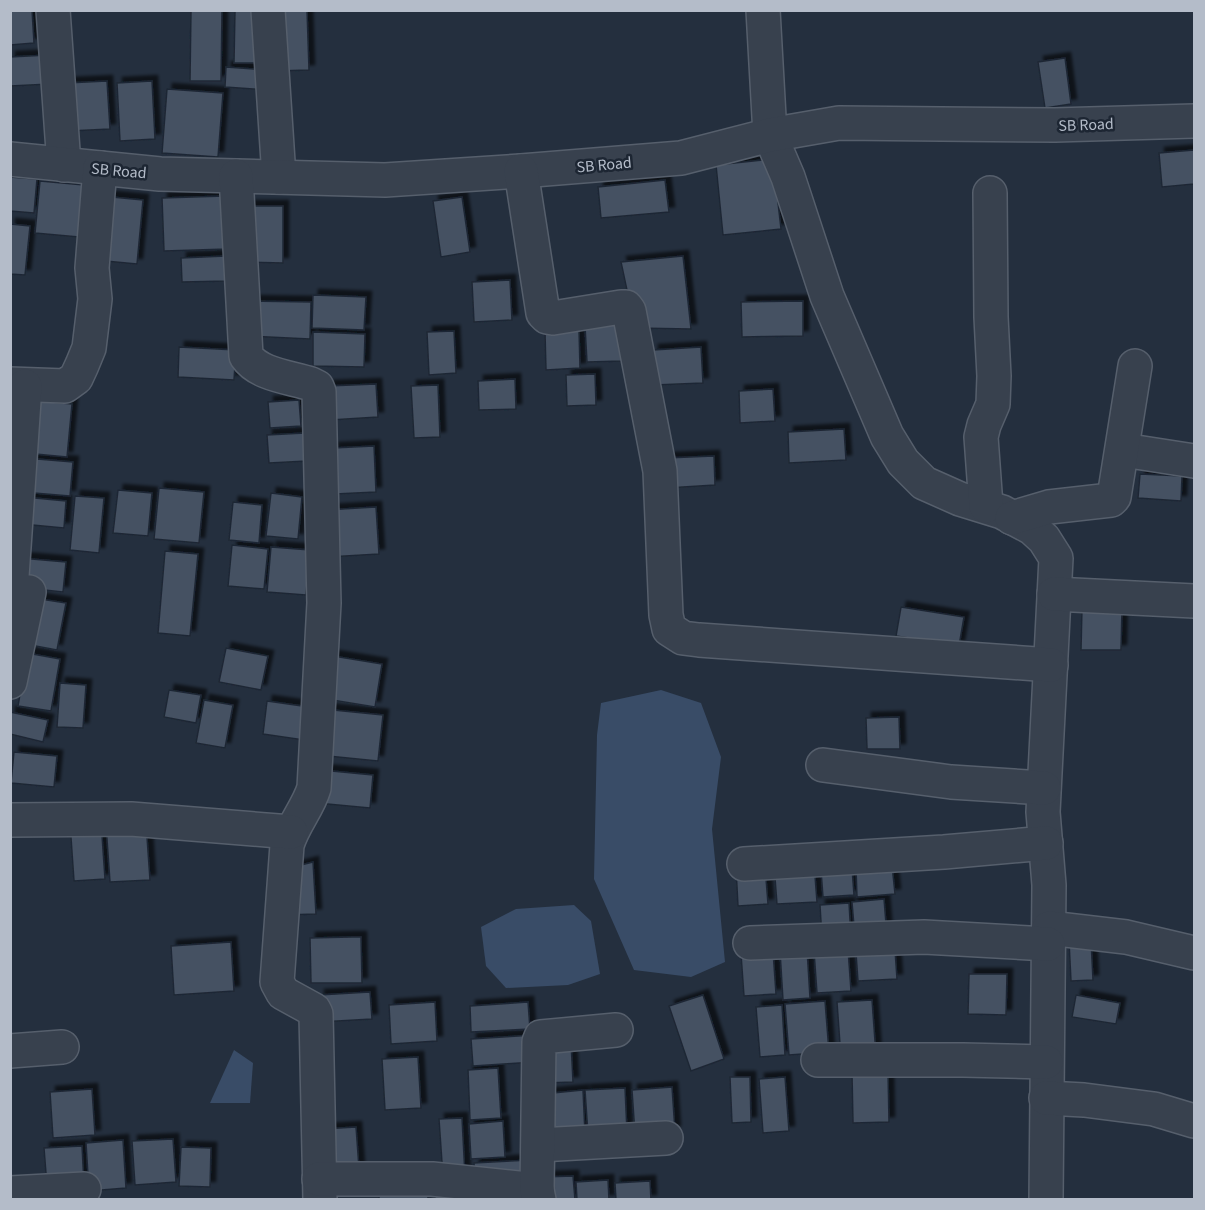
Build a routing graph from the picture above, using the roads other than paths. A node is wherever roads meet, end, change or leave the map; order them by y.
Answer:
1 (53, 10) edge
2 (268, 10) edge
3 (763, 10) edge
4 (1194, 121) edge
5 (770, 135) junction
6 (10, 159) edge
7 (64, 165) junction
8 (100, 168) junction
9 (521, 171) junction
10 (236, 176) junction
11 (279, 177) junction
12 (990, 192) dead end
13 (1136, 366) dead end
14 (18, 385) edge
15 (1123, 450) junction
16 (1194, 461) edge
17 (999, 512) junction
18 (1054, 594) junction
19 (1194, 601) edge
20 (1051, 665) junction
21 (10, 682) edge
22 (823, 765) dead end
23 (1044, 788) junction
24 (10, 820) edge
25 (291, 832) junction
26 (1046, 843) junction
27 (744, 864) dead end
28 (1048, 936) junction
29 (750, 944) dead end
30 (1194, 953) edge
31 (616, 1030) dead end
32 (62, 1047) dead end
33 (10, 1051) edge
34 (818, 1060) dead end
35 (1046, 1062) junction
36 (1046, 1098) junction
37 (1194, 1121) edge
38 (666, 1138) dead end
39 (539, 1145) junction
40 (319, 1189) edge
41 (84, 1190) dead end
42 (10, 1193) edge
43 (538, 1195) edge
44 (1046, 1200) edge

1 - 7 street
2 - 11 street
3 - 5 street
4 - 5 street, SB Road
5 - 9 street, SB Road
5 - 17 street
6 - 7 street, SB Road
7 - 8 street, SB Road
8 - 10 street, SB Road
8 - 14 street
9 - 11 street, SB Road
9 - 20 street
10 - 11 street, SB Road
10 - 25 street
12 - 17 street
13 - 15 street
14 - 21 street
15 - 16 street
15 - 17 street
17 - 18 street
18 - 19 street
18 - 20 street
20 - 23 street
22 - 23 street
23 - 26 street
24 - 25 street
25 - 40 street
26 - 27 street
26 - 28 street
28 - 29 street
28 - 30 street
28 - 35 street
31 - 39 street
32 - 33 street
34 - 35 street
35 - 36 street
36 - 37 street
36 - 44 street
38 - 39 street
39 - 43 street
40 - 43 street
41 - 42 street

